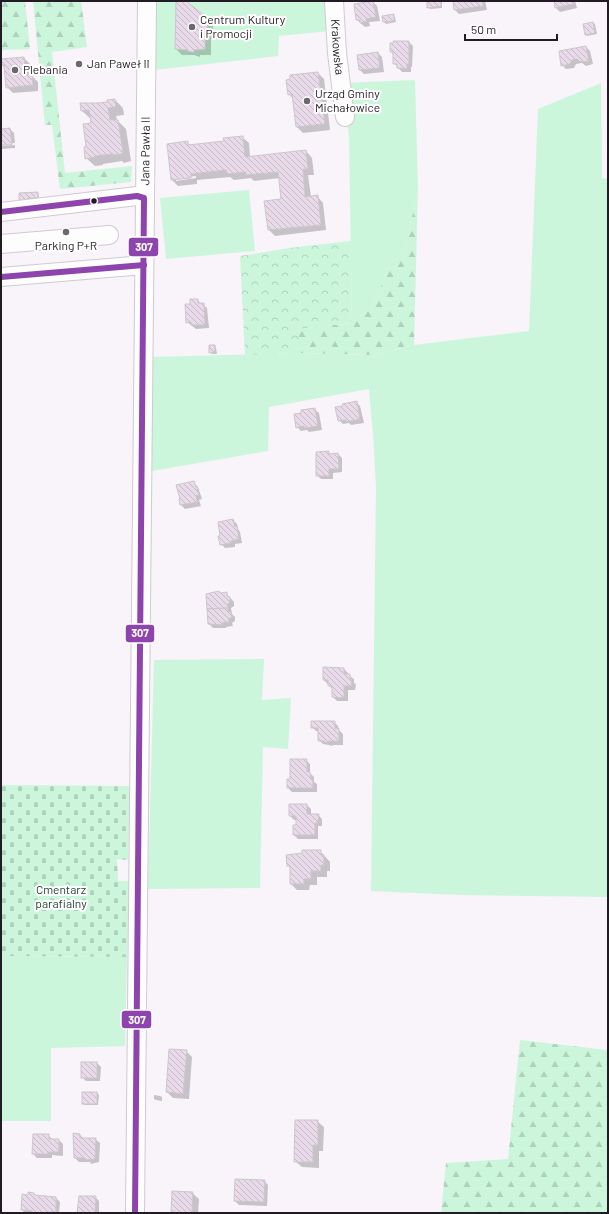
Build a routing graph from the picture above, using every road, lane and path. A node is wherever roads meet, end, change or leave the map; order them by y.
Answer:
1 (147, 1) edge
2 (334, 1) edge
3 (345, 117) dead end
4 (144, 198) junction
5 (1, 212) edge
6 (109, 234) dead end
7 (1, 244) edge
8 (144, 265) junction
9 (1, 277) edge
10 (135, 1213) edge

1 - 4 street, Jana Pawła II
2 - 3 street, Krakowska
4 - 5 street
4 - 8 street, Jana Pawła II
6 - 7 street
8 - 9 street
8 - 10 street, Jana Pawła II

